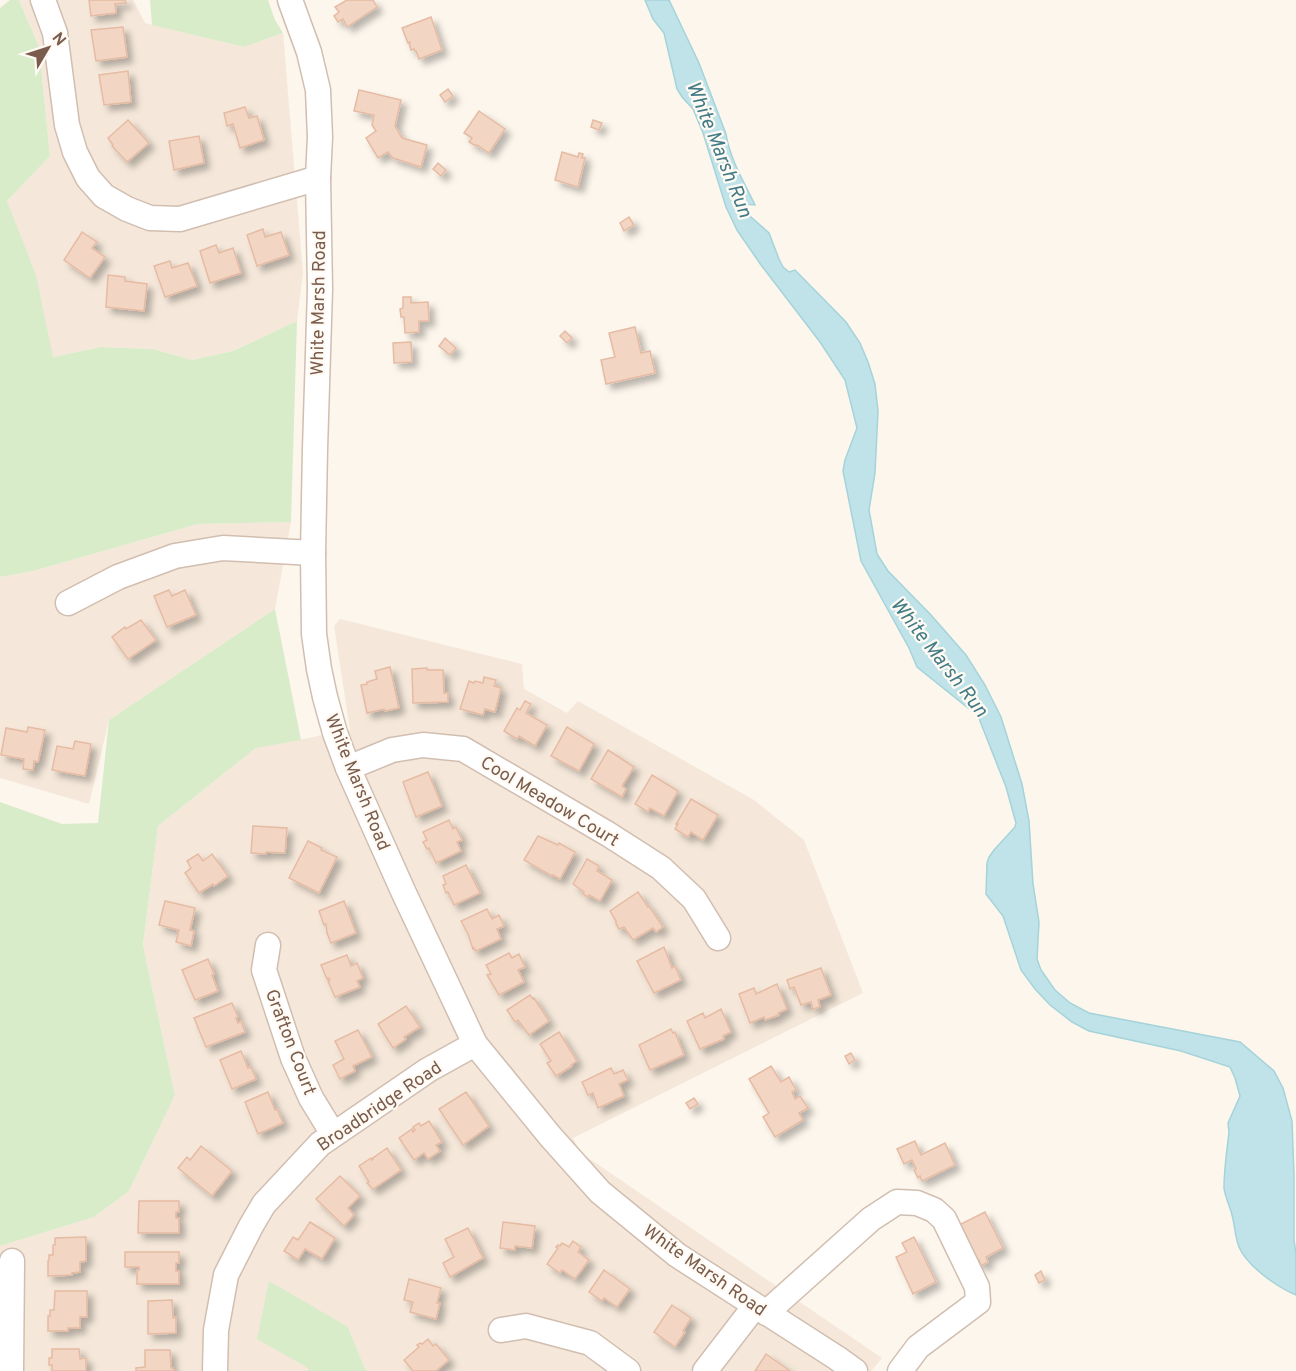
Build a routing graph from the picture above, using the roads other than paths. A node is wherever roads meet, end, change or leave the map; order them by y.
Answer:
1 (43, 0) edge
2 (290, 0) edge
3 (318, 178) junction
4 (313, 553) junction
5 (68, 603) dead end
6 (348, 768) junction
7 (718, 938) dead end
8 (268, 945) dead end
9 (475, 1044) junction
10 (333, 1134) junction
11 (12, 1261) dead end
12 (760, 1310) junction
13 (501, 1330) dead end
14 (11, 1371) edge
15 (215, 1371) edge
16 (628, 1371) edge
17 (705, 1371) edge
18 (855, 1371) edge
19 (900, 1371) edge

1 - 3 street
2 - 3 street, White Marsh Road
3 - 4 street, White Marsh Road
4 - 5 street
4 - 6 street, White Marsh Road
6 - 7 street, Cool Meadow Court
6 - 9 street, White Marsh Road
8 - 10 street, Grafton Court
9 - 10 street, Broadbridge Road
9 - 12 street, White Marsh Road
10 - 15 street, Broadbridge Road
11 - 14 street
12 - 17 street
12 - 18 street, White Marsh Road
12 - 19 street
13 - 16 street

